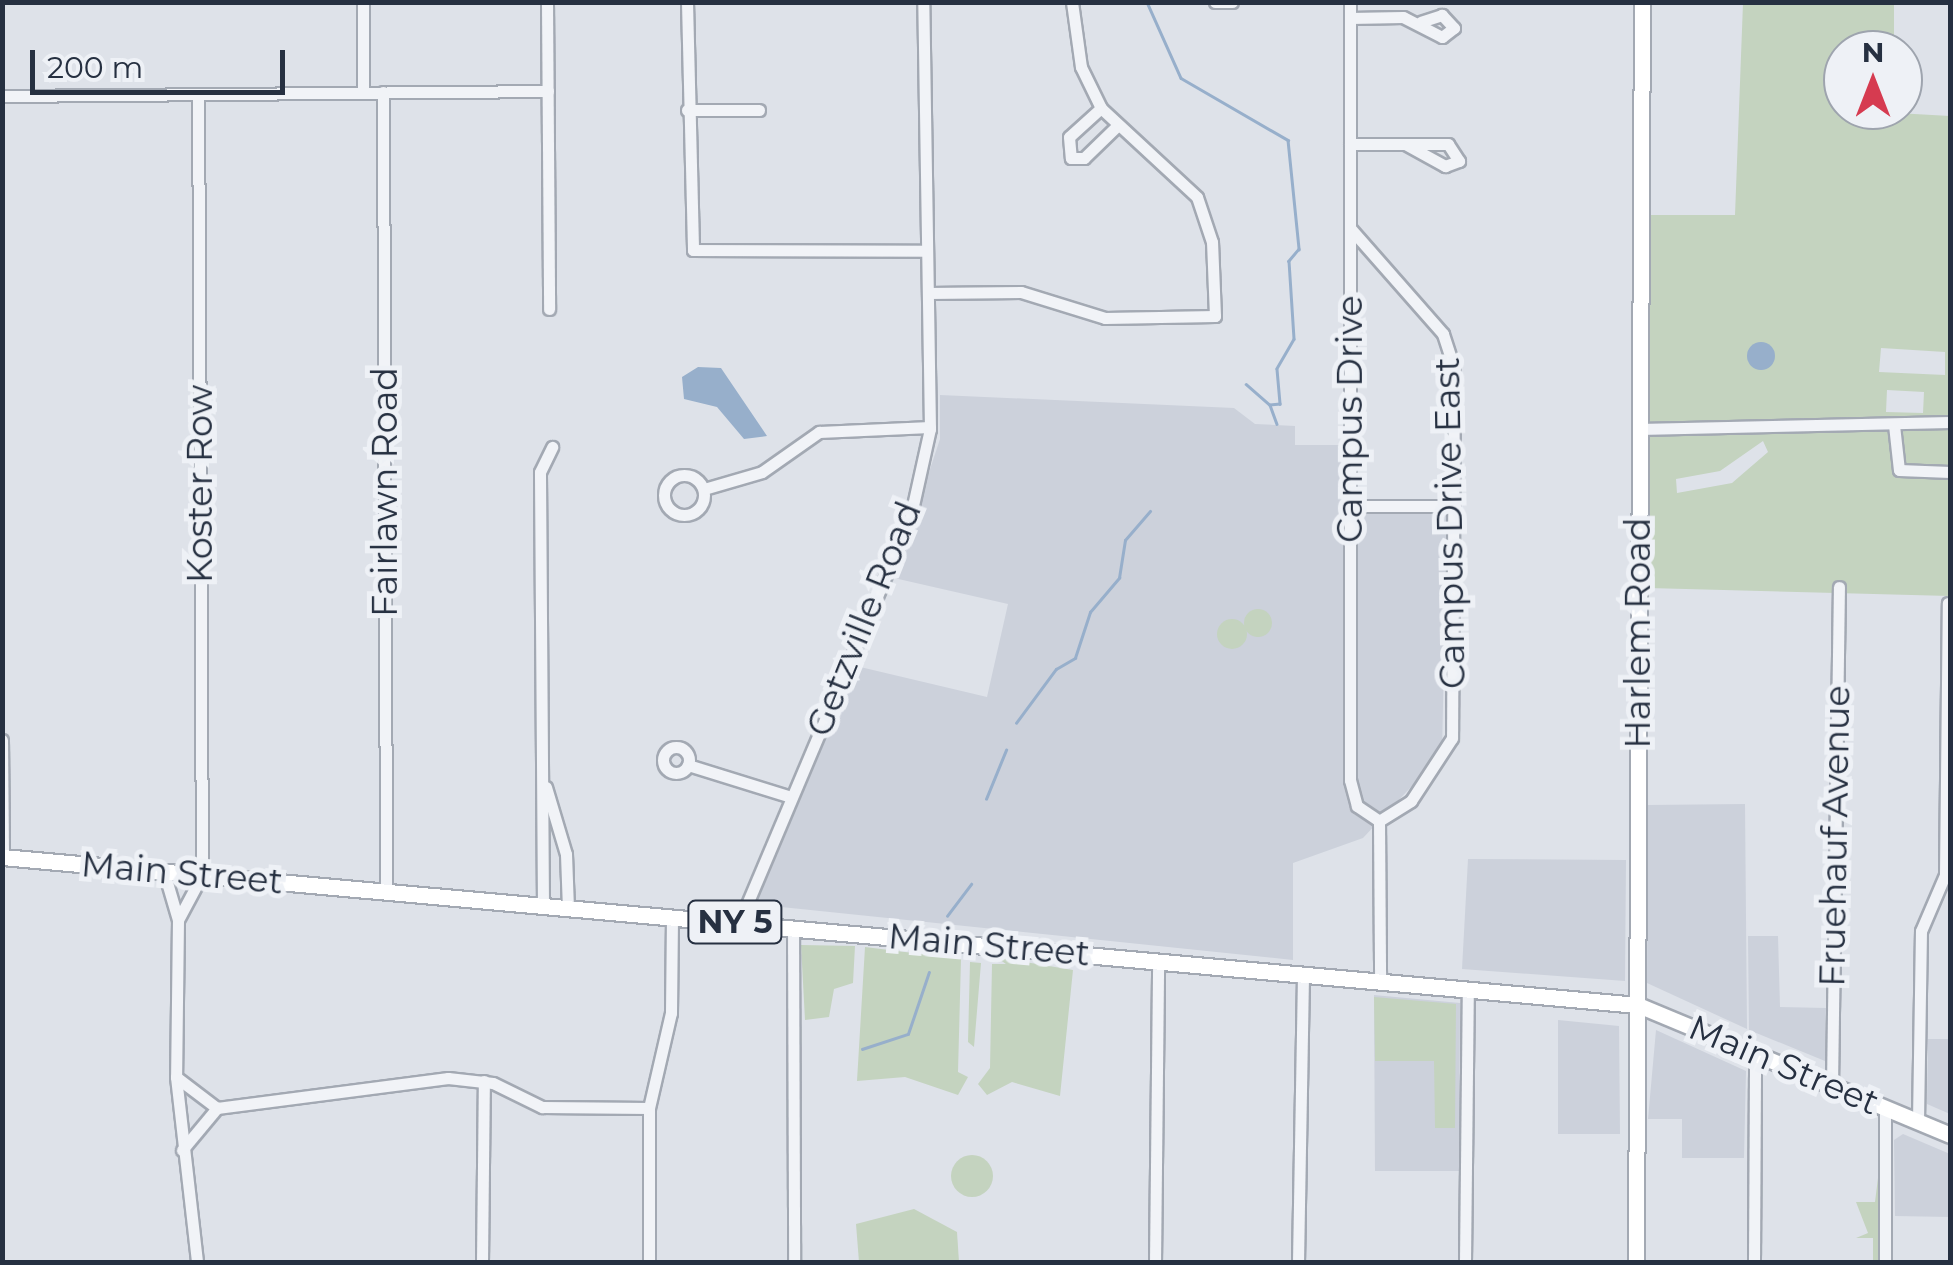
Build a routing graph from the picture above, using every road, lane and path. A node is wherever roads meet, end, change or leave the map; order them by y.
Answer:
1 (363, 2) edge
2 (547, 2) edge
3 (687, 2) edge
4 (923, 2) edge
5 (1072, 2) edge
6 (1215, 2) edge
7 (1232, 2) edge
8 (1350, 2) edge
9 (1642, 2) edge
10 (1350, 18) junction
11 (1420, 22) dead end
12 (548, 90) junction
13 (363, 92) junction
14 (384, 92) junction
15 (198, 94) junction
16 (2, 96) edge
17 (1101, 108) junction
18 (688, 110) junction
19 (759, 110) dead end
20 (1118, 125) junction
21 (1350, 144) junction
22 (1405, 144) dead end
23 (1350, 228) junction
24 (926, 251) junction
25 (928, 292) junction
26 (548, 309) dead end
27 (1950, 422) edge
28 (1894, 425) junction
29 (930, 427) junction
30 (1640, 429) junction
31 (552, 447) dead end
32 (1950, 472) edge
33 (704, 489) dead end
34 (1350, 506) junction
35 (1454, 506) junction
36 (1839, 586) dead end
37 (1948, 603) dead end
38 (1949, 629) edge
39 (2, 740) edge
40 (688, 765) dead end
41 (542, 769) junction
42 (791, 797) junction
43 (1379, 822) junction
44 (3, 857) edge
45 (164, 872) junction
46 (202, 874) junction
47 (1948, 876) edge
48 (386, 892) junction
49 (543, 906) junction
50 (568, 908) junction
51 (672, 917) junction
52 (178, 920) junction
53 (740, 923) junction
54 (793, 928) junction
55 (1158, 960) junction
56 (1303, 973) junction
57 (1380, 980) junction
58 (1468, 988) junction
59 (1638, 1004) junction
60 (1755, 1053) junction
61 (176, 1077) junction
62 (484, 1081) junction
63 (1832, 1085) junction
64 (1884, 1107) junction
65 (216, 1108) junction
66 (650, 1108) junction
67 (1918, 1121) junction
68 (1950, 1134) edge
69 (181, 1156) junction
70 (197, 1262) edge
71 (482, 1262) edge
72 (650, 1262) edge
73 (794, 1262) edge
74 (1155, 1262) edge
75 (1298, 1262) edge
76 (1466, 1262) edge
77 (1636, 1262) edge
78 (1754, 1262) edge
79 (1886, 1262) edge

1 - 13 street
2 - 12 street
3 - 18 street
4 - 24 street, Getzville Road
5 - 17 street
6 - 7 street
8 - 10 street, Campus Drive
9 - 30 main road, Harlem Road
10 - 11 street
10 - 21 street, Campus Drive
12 - 14 street
12 - 26 street
13 - 14 street
13 - 15 street
14 - 48 street, Fairlawn Road
15 - 16 street
15 - 46 street, Koster Row
17 - 20 street
17 - 20 street
18 - 19 street
18 - 24 street
20 - 25 street
21 - 22 street
21 - 23 street, Campus Drive
23 - 34 street, Campus Drive
23 - 35 street, Campus Drive East
24 - 25 street, Getzville Road
25 - 29 street, Getzville Road
27 - 28 street
28 - 30 street
28 - 32 street
29 - 33 street
29 - 42 street, Getzville Road
30 - 59 main road, Harlem Road
31 - 41 street
34 - 35 street
34 - 43 street, Campus Drive
35 - 43 street, Campus Drive East
36 - 63 street, Fruehauf Avenue
37 - 38 street
38 - 47 street
39 - 44 street
40 - 42 street
41 - 49 street
41 - 50 street
42 - 53 street, Getzville Road
43 - 57 street
44 - 45 main road, Main Street / NY 5
45 - 46 main road, Main Street / NY 5
45 - 52 street
46 - 48 main road, Main Street / NY 5
46 - 52 street
47 - 67 street
48 - 49 main road, Main Street / NY 5
49 - 50 main road, Main Street / NY 5
50 - 51 main road, Main Street / NY 5
51 - 53 main road, Main Street / NY 5
51 - 66 street
52 - 61 street
53 - 54 main road, Main Street / NY 5
54 - 55 main road, Main Street / NY 5
54 - 73 street
55 - 56 main road, Main Street / NY 5
55 - 74 street
56 - 57 main road, Main Street / NY 5
56 - 75 street
57 - 58 main road, Main Street / NY 5
58 - 59 main road, Main Street / NY 5
58 - 76 street
59 - 60 main road, Main Street / NY 5
59 - 77 main road, Harlem Road
60 - 63 main road, Main Street / NY 5
60 - 78 street
61 - 65 street
61 - 69 street
62 - 65 street
62 - 66 street
62 - 71 street
63 - 64 main road, Main Street / NY 5
64 - 67 main road, Main Street / NY 5
64 - 79 street
65 - 69 street
66 - 72 street
67 - 68 main road, Main Street / NY 5
69 - 70 street

